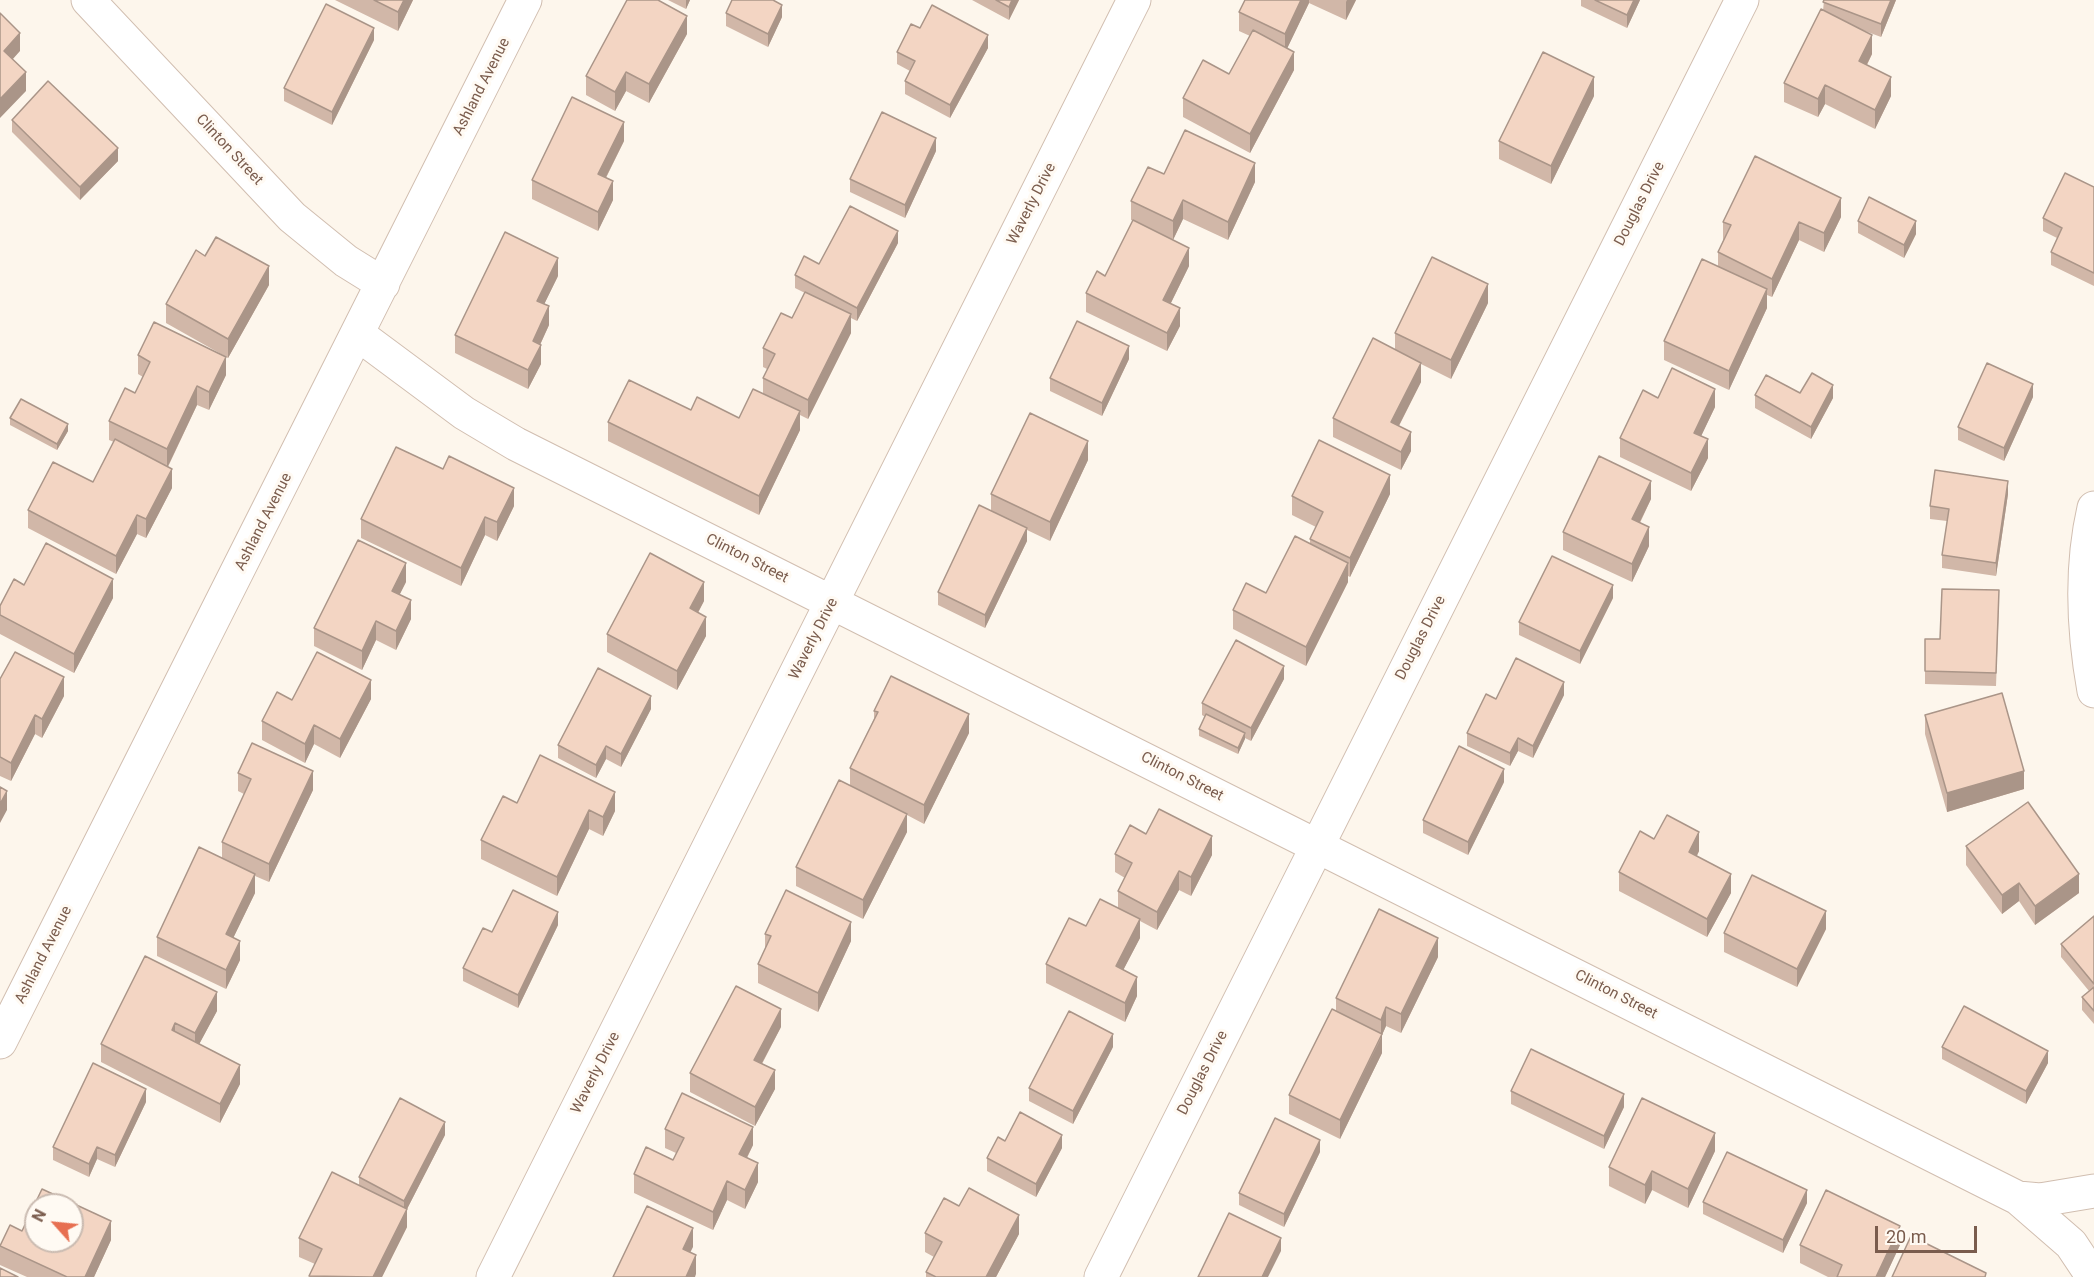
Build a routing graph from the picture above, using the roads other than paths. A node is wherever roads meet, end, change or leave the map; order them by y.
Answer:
1 (88, 0) edge
2 (525, 0) edge
3 (1134, 0) edge
4 (1742, 0) edge
5 (382, 284) junction
6 (359, 335) junction
7 (2094, 508) edge
8 (832, 602) junction
9 (2094, 692) edge
10 (1317, 845) junction
11 (0, 1042) edge
12 (2094, 1191) edge
13 (2018, 1198) junction
14 (493, 1277) edge
15 (1101, 1277) edge
16 (2093, 1277) edge

1 - 5 street, Clinton Street
2 - 5 street, Ashland Avenue
3 - 8 street, Waverly Drive
4 - 10 street, Douglas Drive
5 - 6 street, Ashland Avenue
6 - 8 street, Clinton Street
6 - 11 street, Ashland Avenue
7 - 9 street
8 - 10 street, Clinton Street
8 - 14 street, Waverly Drive
10 - 13 street, Clinton Street
10 - 15 street, Douglas Drive
12 - 13 street, Clinton Street
13 - 16 street, Clinton Street

